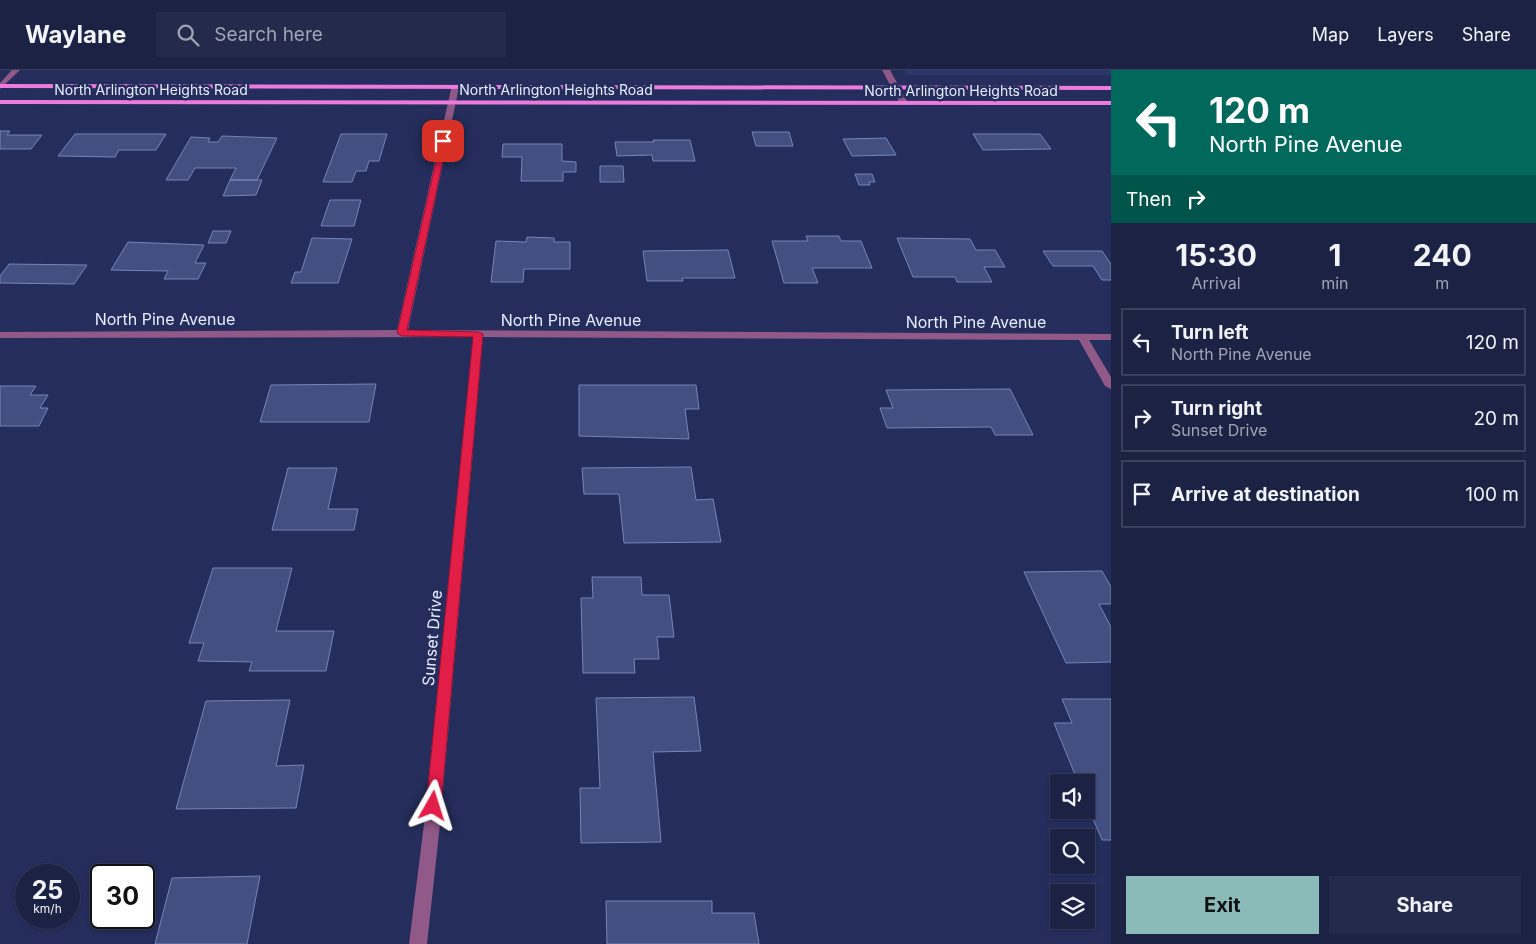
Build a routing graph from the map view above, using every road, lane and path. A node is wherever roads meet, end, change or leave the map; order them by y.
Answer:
1 (16, 70) edge
2 (886, 70) edge
3 (0, 86) edge
4 (455, 87) junction
5 (895, 88) junction
6 (1111, 88) edge
7 (0, 102) edge
8 (451, 102) junction
9 (904, 103) junction
10 (1111, 104) edge
11 (402, 333) junction
12 (478, 334) junction
13 (0, 335) edge
14 (1082, 337) junction
15 (1111, 337) edge
16 (1111, 386) edge
17 (418, 944) edge

1 - 3 street
2 - 5 street
3 - 4 main road, North Arlington Heights Road
4 - 5 main road, North Arlington Heights Road
4 - 8 street
5 - 6 main road, North Arlington Heights Road
5 - 9 street
7 - 8 main road, North Arlington Heights Road
8 - 9 main road, North Arlington Heights Road
8 - 11 street
9 - 10 main road, North Arlington Heights Road
11 - 12 street, North Pine Avenue
11 - 13 street, North Pine Avenue
12 - 14 street, North Pine Avenue
12 - 17 street, Sunset Drive
14 - 15 street, North Pine Avenue
14 - 16 street

